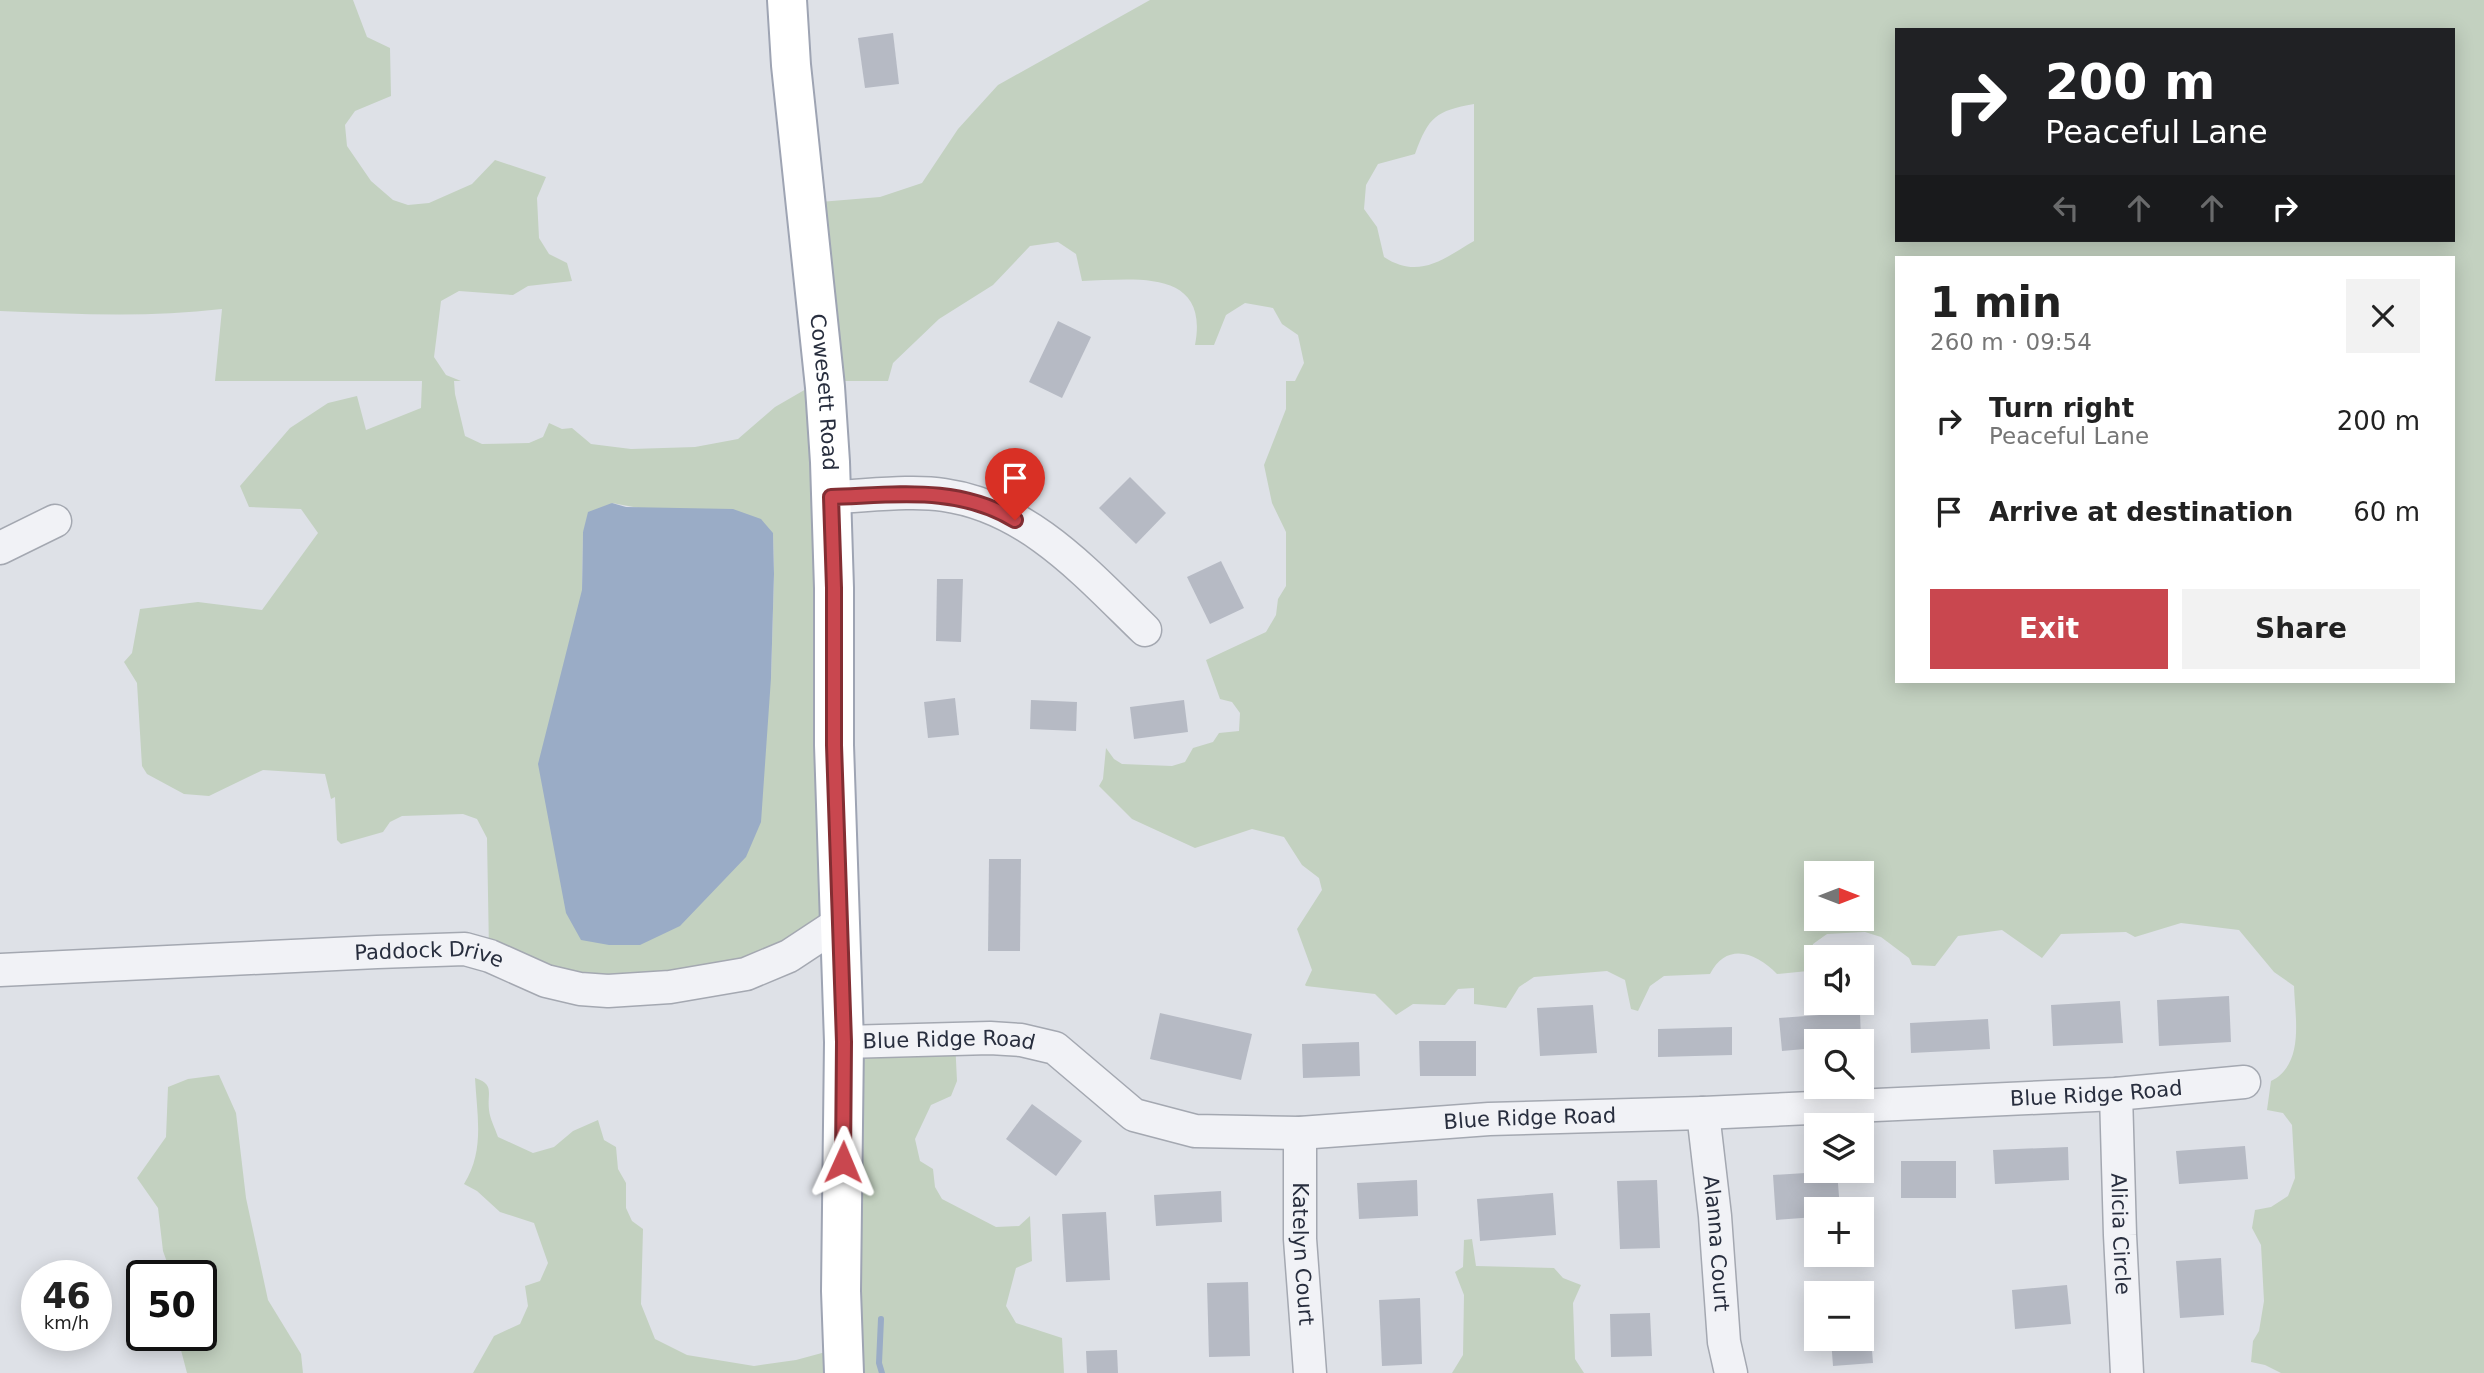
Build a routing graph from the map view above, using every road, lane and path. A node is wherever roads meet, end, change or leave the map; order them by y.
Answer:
1 (787, 0) edge
2 (831, 497) junction
3 (55, 521) dead end
4 (0, 548) edge
5 (1145, 630) dead end
6 (839, 923) junction
7 (0, 970) edge
8 (844, 1042) junction
9 (2244, 1082) dead end
10 (2116, 1094) junction
11 (1703, 1113) junction
12 (1300, 1133) junction
13 (844, 1373) edge
14 (1310, 1373) edge
15 (1731, 1373) edge
16 (2127, 1373) edge

1 - 2 main road, Cowesett Road
2 - 5 street
2 - 6 main road, Cowesett Road
3 - 4 street
6 - 7 street, Paddock Drive
6 - 8 main road, Cowesett Road
8 - 12 street, Blue Ridge Road
8 - 13 main road, Cowesett Road
9 - 10 street, Blue Ridge Road
10 - 11 street, Blue Ridge Road
10 - 16 street, Alicia Circle
11 - 12 street, Blue Ridge Road
11 - 15 street, Alanna Court
12 - 14 street, Katelyn Court

